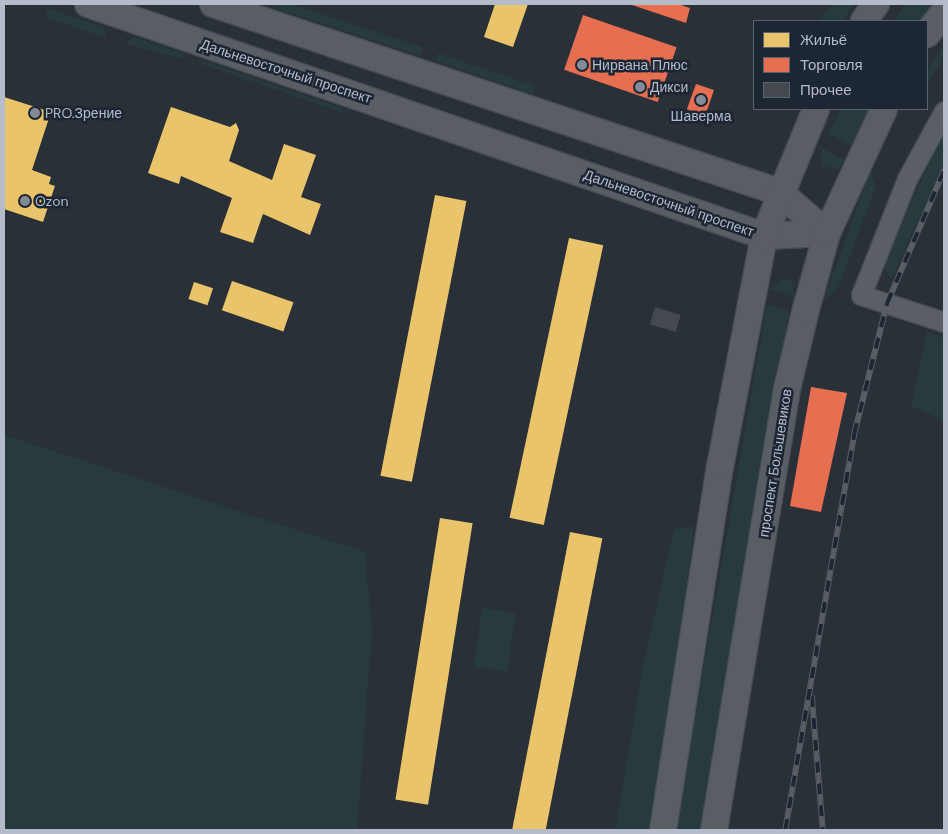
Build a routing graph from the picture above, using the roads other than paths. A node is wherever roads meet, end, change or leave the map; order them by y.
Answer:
1 (88, 4) edge
2 (213, 4) edge
3 (876, 4) edge
4 (944, 12) edge
5 (865, 20) edge
6 (928, 33) edge
7 (816, 110) edge
8 (884, 110) edge
9 (944, 111) edge
10 (779, 192) junction
11 (827, 233) junction
12 (764, 236) junction
13 (944, 322) edge
14 (663, 830) edge
15 (714, 830) edge

1 - 12 main road, Дальневосточный проспект
2 - 10 main road
3 - 5 main road
4 - 6 main road
7 - 10 main road
8 - 11 main road, проспект Большевиков
9 - 13 street
10 - 11 main road
10 - 12 main road
11 - 12 main road, Дальневосточный проспект
11 - 15 main road, проспект Большевиков
12 - 14 main road

